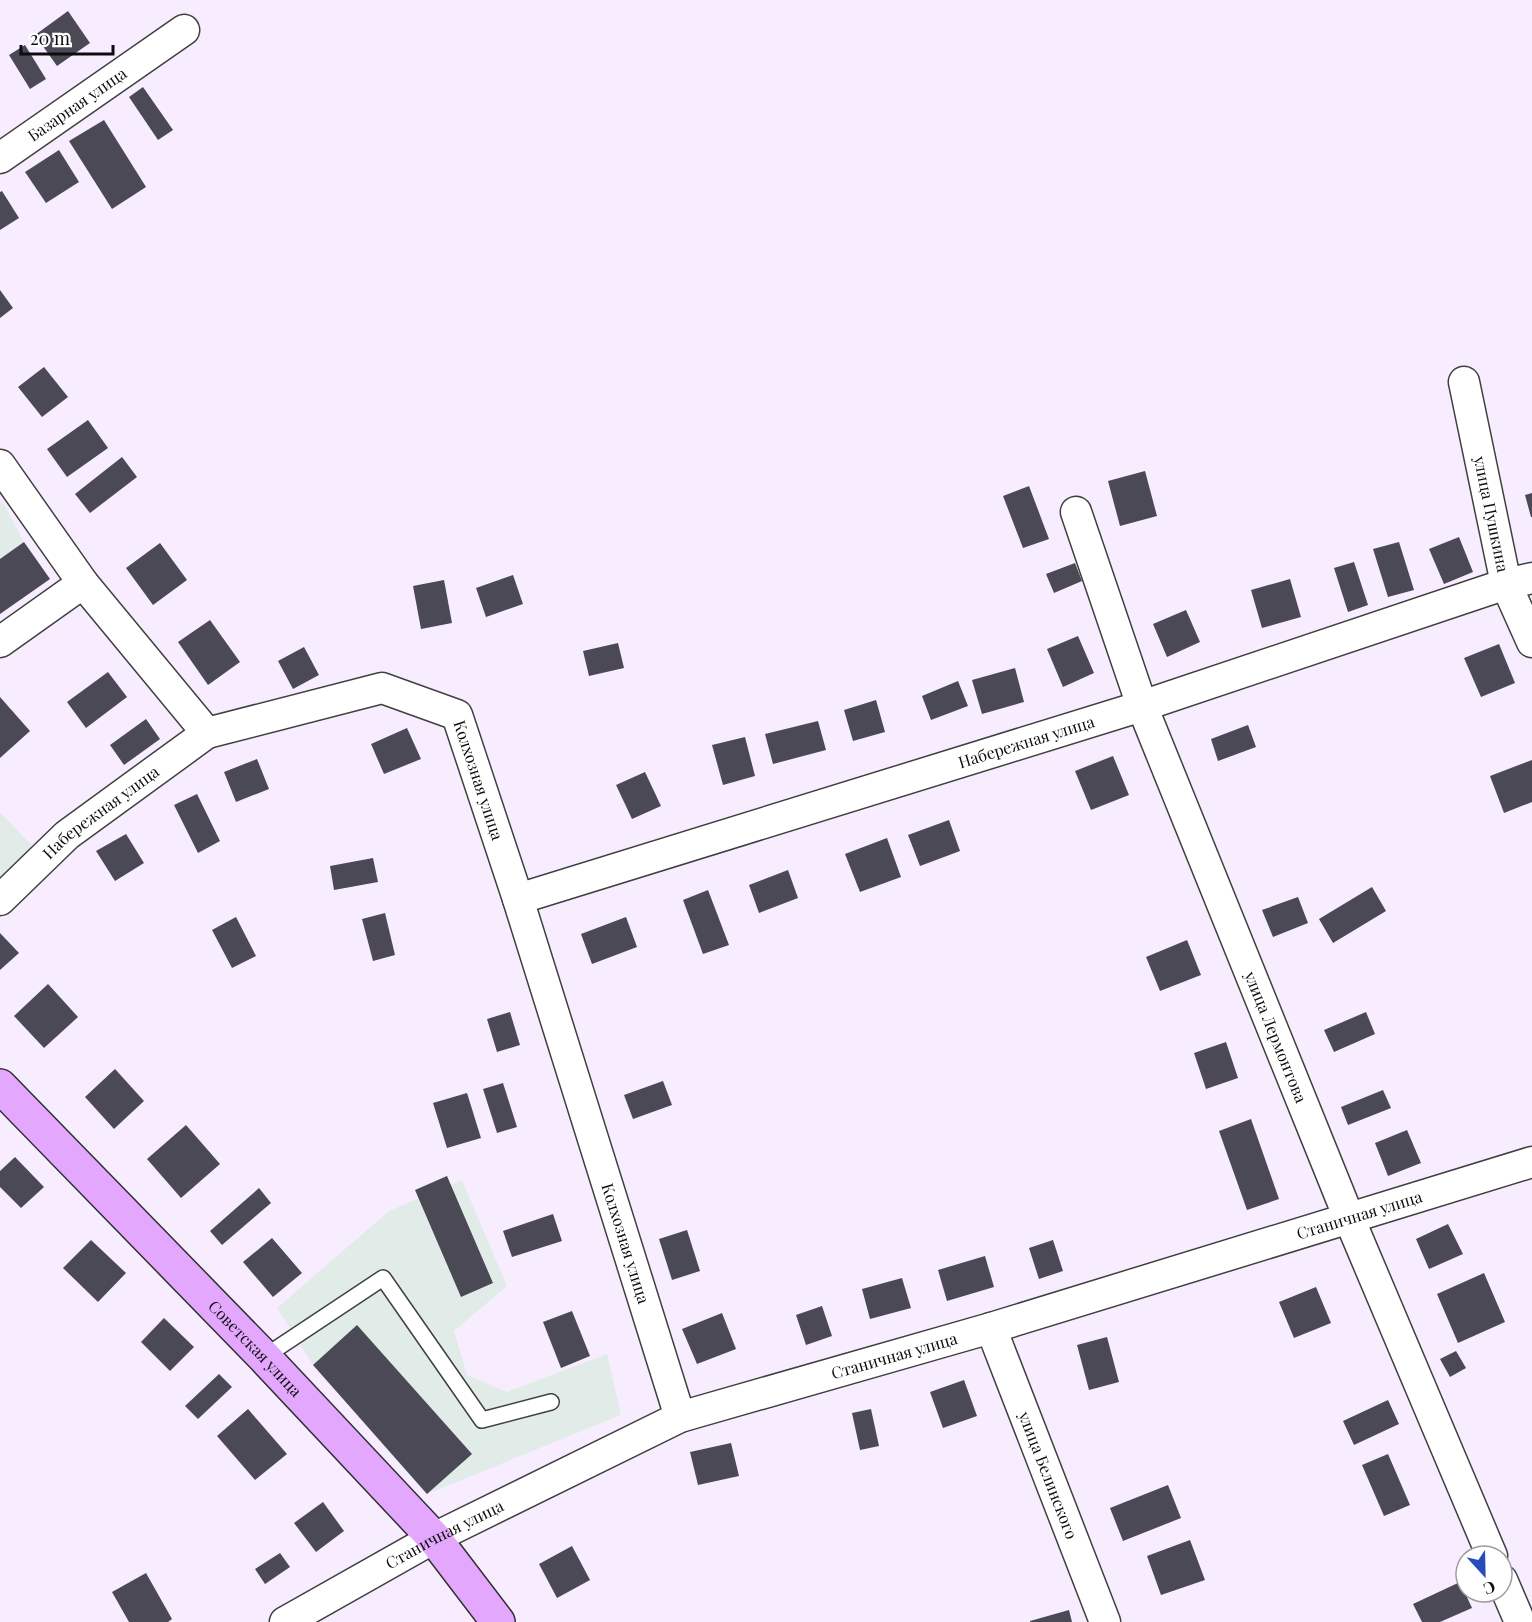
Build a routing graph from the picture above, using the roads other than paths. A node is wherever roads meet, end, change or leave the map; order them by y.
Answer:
1 (184, 30) dead end
2 (0, 158) edge
3 (1464, 382) dead end
4 (0, 465) edge
5 (1076, 512) dead end
6 (1519, 581) edge
7 (83, 582) junction
8 (0, 642) edge
9 (1532, 642) edge
10 (1142, 706) junction
11 (207, 734) junction
12 (518, 899) junction
13 (0, 900) edge
14 (0, 1086) edge
15 (1532, 1162) edge
16 (1349, 1218) junction
17 (991, 1328) junction
18 (264, 1357) junction
19 (550, 1402) dead end
20 (680, 1417) junction
21 (434, 1538) junction
22 (1487, 1544) edge
23 (1512, 1604) edge
24 (285, 1622) edge
25 (498, 1622) edge
26 (1105, 1622) edge
27 (1520, 1622) edge

1 - 2 street, Базарная улица
3 - 6 street, улица Пушкина
4 - 7 street
5 - 10 street, улица Лермонтова
6 - 9 street, улица Пушкина
6 - 10 street, Набережная улица
7 - 8 street
7 - 11 street
10 - 12 street, Набережная улица
10 - 16 street, улица Лермонтова
11 - 12 street, Колхозная улица
11 - 13 street, Набережная улица
12 - 20 street, Колхозная улица
14 - 18 street, Советская улица
15 - 16 street, Станичная улица
16 - 17 street, Станичная улица
16 - 22 street, улица Лермонтова
17 - 20 street, Станичная улица
17 - 26 street, улица Белинского
18 - 19 lane
18 - 21 street, Советская улица
20 - 21 street, Станичная улица
21 - 24 street, Станичная улица
21 - 25 street, Советская улица
23 - 27 street

